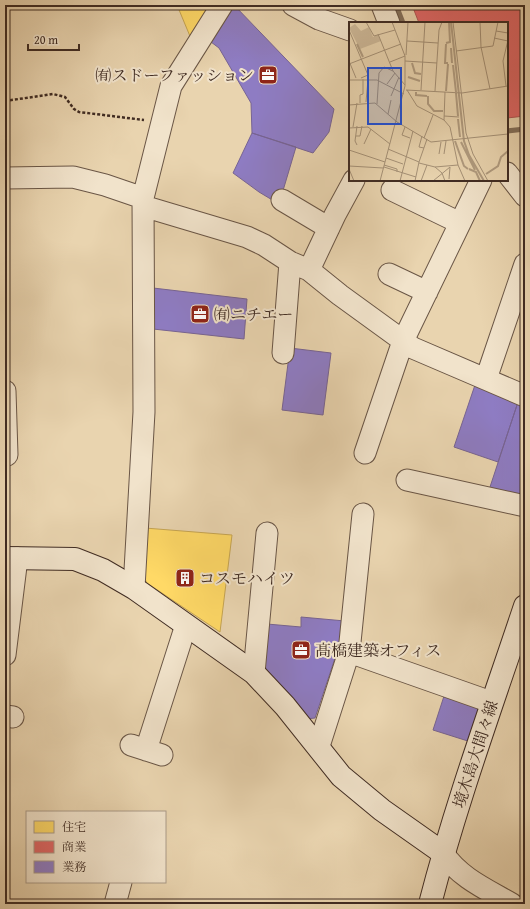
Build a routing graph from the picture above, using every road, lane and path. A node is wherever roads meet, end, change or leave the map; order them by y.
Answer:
1 (222, 5) edge
2 (293, 5) edge
3 (382, 5) edge
4 (389, 22) edge
5 (349, 30) edge
6 (5, 101) edge
7 (162, 123) junction
8 (508, 175) edge
9 (5, 178) edge
10 (353, 181) edge
11 (481, 181) edge
12 (392, 190) dead end
13 (525, 196) edge
14 (282, 200) dead end
15 (143, 202) junction
16 (460, 223) junction
17 (329, 228) junction
18 (525, 264) edge
19 (300, 266) junction
20 (389, 274) dead end
21 (427, 292) junction
22 (403, 341) junction
23 (283, 353) dead end
24 (486, 379) junction
25 (5, 391) edge
26 (525, 396) edge
27 (366, 453) dead end
28 (11, 455) edge
29 (406, 480) dead end
30 (525, 506) edge
31 (363, 514) dead end
32 (267, 533) dead end
33 (11, 558) edge
34 (134, 588) junction
35 (525, 606) edge
36 (186, 626) junction
37 (349, 652) junction
38 (5, 655) edge
39 (254, 673) junction
40 (491, 702) junction
41 (319, 746) junction
42 (146, 750) dead end
43 (443, 853) junction
44 (121, 883) edge
45 (115, 904) edge
46 (430, 904) edge
47 (512, 904) edge

1 - 7 street
2 - 5 street
3 - 4 street
6 - 7 path
7 - 15 street
8 - 13 street
9 - 15 street
10 - 17 street
11 - 16 street
12 - 16 street
14 - 17 street
15 - 19 street
15 - 34 street
16 - 21 street
17 - 19 street
18 - 24 street
19 - 22 street
19 - 23 street
20 - 21 street
21 - 22 street
22 - 24 street
22 - 27 street
24 - 26 street
25 - 28 street
29 - 30 street
31 - 37 street
32 - 39 street
33 - 34 street
33 - 38 street
34 - 36 street
35 - 40 street, 境木島大間々線
36 - 39 street
36 - 42 street
37 - 40 street
37 - 41 street
39 - 41 street
40 - 43 street, 境木島大間々線
41 - 43 street
43 - 46 street, 境木島大間々線
43 - 47 street
44 - 45 street

